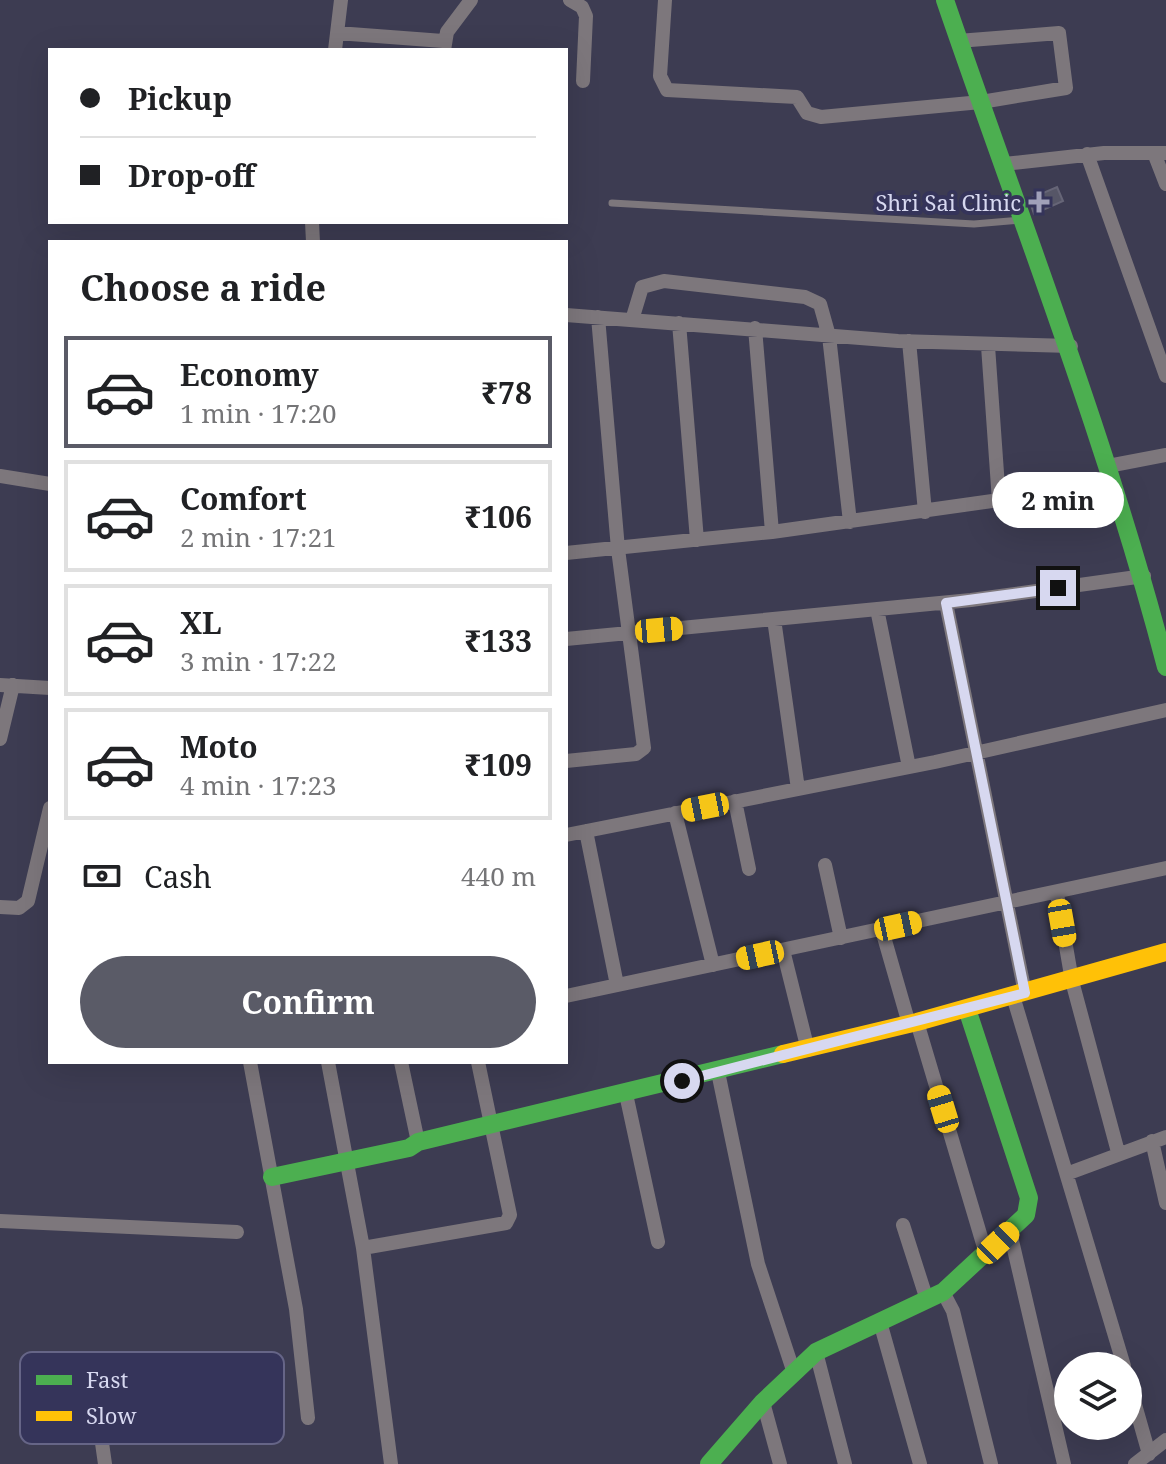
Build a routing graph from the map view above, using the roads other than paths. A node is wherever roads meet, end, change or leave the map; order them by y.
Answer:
1 (341, 0) edge
2 (471, 0) edge
3 (570, 0) edge
4 (665, 0) edge
5 (945, 0) edge
6 (337, 33) junction
7 (958, 41) junction
8 (444, 46) edge
9 (335, 48) edge
10 (583, 81) dead end
11 (981, 102) junction
12 (1160, 153) edge
13 (1087, 154) junction
14 (1004, 164) junction
15 (1166, 184) edge
16 (612, 203) dead end
17 (1025, 219) junction
18 (568, 315) edge
19 (598, 317) junction
20 (632, 320) junction
21 (679, 323) junction
22 (755, 328) junction
23 (829, 336) junction
24 (909, 341) junction
25 (988, 346) junction
26 (1071, 346) junction
27 (1166, 376) edge
28 (1166, 455) edge
29 (1111, 475) junction
30 (0, 476) edge
31 (48, 484) edge
32 (999, 501) junction
33 (925, 512) junction
34 (850, 522) junction
35 (772, 532) junction
36 (697, 540) junction
37 (618, 549) junction
38 (568, 553) edge
39 (1144, 576) junction
40 (946, 603) junction
41 (877, 609) junction
42 (774, 619) junction
43 (630, 633) junction
44 (568, 639) edge
45 (1166, 667) edge
46 (7, 685) edge
47 (48, 688) edge
48 (1166, 710) edge
49 (0, 739) edge
50 (977, 752) junction
51 (568, 761) edge
52 (909, 767) junction
53 (798, 789) junction
54 (735, 801) junction
55 (675, 813) junction
56 (48, 816) edge
57 (586, 831) junction
58 (568, 835) edge
59 (825, 865) dead end
60 (1166, 868) edge
61 (749, 869) dead end
62 (1057, 894) junction
63 (1008, 904) junction
64 (0, 907) edge
65 (882, 930) junction
66 (841, 938) junction
67 (783, 950) junction
68 (1166, 952) edge
69 (713, 965) junction
70 (1072, 981) junction
71 (617, 985) junction
72 (1019, 995) junction
73 (568, 996) edge
74 (967, 1009) junction
75 (913, 1023) junction
76 (808, 1050) junction
77 (250, 1064) edge
78 (328, 1064) edge
79 (401, 1064) edge
80 (478, 1064) edge
81 (718, 1072) junction
82 (626, 1094) junction
83 (492, 1127) junction
84 (1159, 1139) edge
85 (418, 1142) junction
86 (1118, 1152) junction
87 (348, 1160) junction
88 (1069, 1173) junction
89 (272, 1177) junction
90 (1166, 1203) edge
91 (0, 1221) edge
92 (903, 1225) dead end
93 (237, 1232) dead end
94 (1010, 1232) junction
95 (658, 1242) dead end
96 (363, 1248) junction
97 (986, 1254) junction
98 (935, 1296) junction
99 (880, 1322) junction
100 (816, 1352) junction
101 (1120, 1352) edge
102 (794, 1373) junction
103 (763, 1402) junction
104 (308, 1418) dead end
105 (1142, 1429) edge
106 (1166, 1440) edge
107 (102, 1444) edge
108 (1149, 1454) junction
109 (105, 1464) edge
110 (391, 1464) edge
111 (709, 1464) edge
112 (780, 1464) edge
113 (845, 1464) edge
114 (920, 1464) edge
115 (991, 1464) edge
116 (1064, 1464) edge
117 (1136, 1464) edge

1 - 6 street
2 - 8 street
3 - 10 street
4 - 11 street
5 - 7 street
6 - 8 street
6 - 9 street
7 - 11 street
7 - 11 street
11 - 14 street
12 - 13 street
12 - 15 street
13 - 14 street
13 - 27 street
14 - 17 street
16 - 17 lane
17 - 26 street
18 - 19 street
19 - 20 street
19 - 37 street
20 - 21 street
20 - 23 street
21 - 22 street
21 - 36 street
22 - 23 street
22 - 35 street
23 - 24 street
23 - 34 street
24 - 25 street
24 - 33 street
25 - 26 street
25 - 32 street
26 - 29 street
28 - 29 street
29 - 32 street
29 - 39 street
30 - 31 street
32 - 33 street
33 - 34 street
34 - 35 street
35 - 36 street
36 - 37 street
37 - 38 street
37 - 43 street
39 - 40 street
39 - 45 street
40 - 41 street
40 - 50 street
41 - 42 street
41 - 52 street
42 - 43 street
42 - 53 street
43 - 44 street
43 - 51 street
46 - 47 street
46 - 49 street
48 - 50 street
50 - 52 street
50 - 63 street
52 - 53 street
53 - 54 street
54 - 55 street
54 - 61 street
55 - 57 street
55 - 69 street
56 - 64 street
57 - 58 street
57 - 71 street
59 - 66 street
60 - 62 street
62 - 63 street
62 - 70 street
63 - 65 street
63 - 72 street
65 - 66 street
65 - 75 street
66 - 67 street
67 - 69 street
67 - 76 street
68 - 70 street
69 - 71 street
70 - 72 street
70 - 86 street
71 - 73 street
72 - 74 street
72 - 88 street
74 - 75 street
74 - 94 street
75 - 76 street
75 - 97 street
76 - 81 street
77 - 89 street
78 - 87 street
79 - 85 street
80 - 83 street
81 - 82 street
81 - 102 street
82 - 83 street
82 - 95 street
83 - 85 street
83 - 96 street
84 - 86 street
84 - 90 street
85 - 87 street
86 - 88 street
87 - 89 street
87 - 96 street
88 - 101 street
89 - 104 street
91 - 93 street
92 - 98 street
94 - 97 street
94 - 116 street
96 - 110 street
97 - 98 street
98 - 99 street
98 - 115 street
99 - 100 street
99 - 114 street
100 - 102 street
100 - 113 street
102 - 103 street
103 - 111 street
103 - 112 street
105 - 108 street
106 - 108 street
107 - 109 street
108 - 117 street

